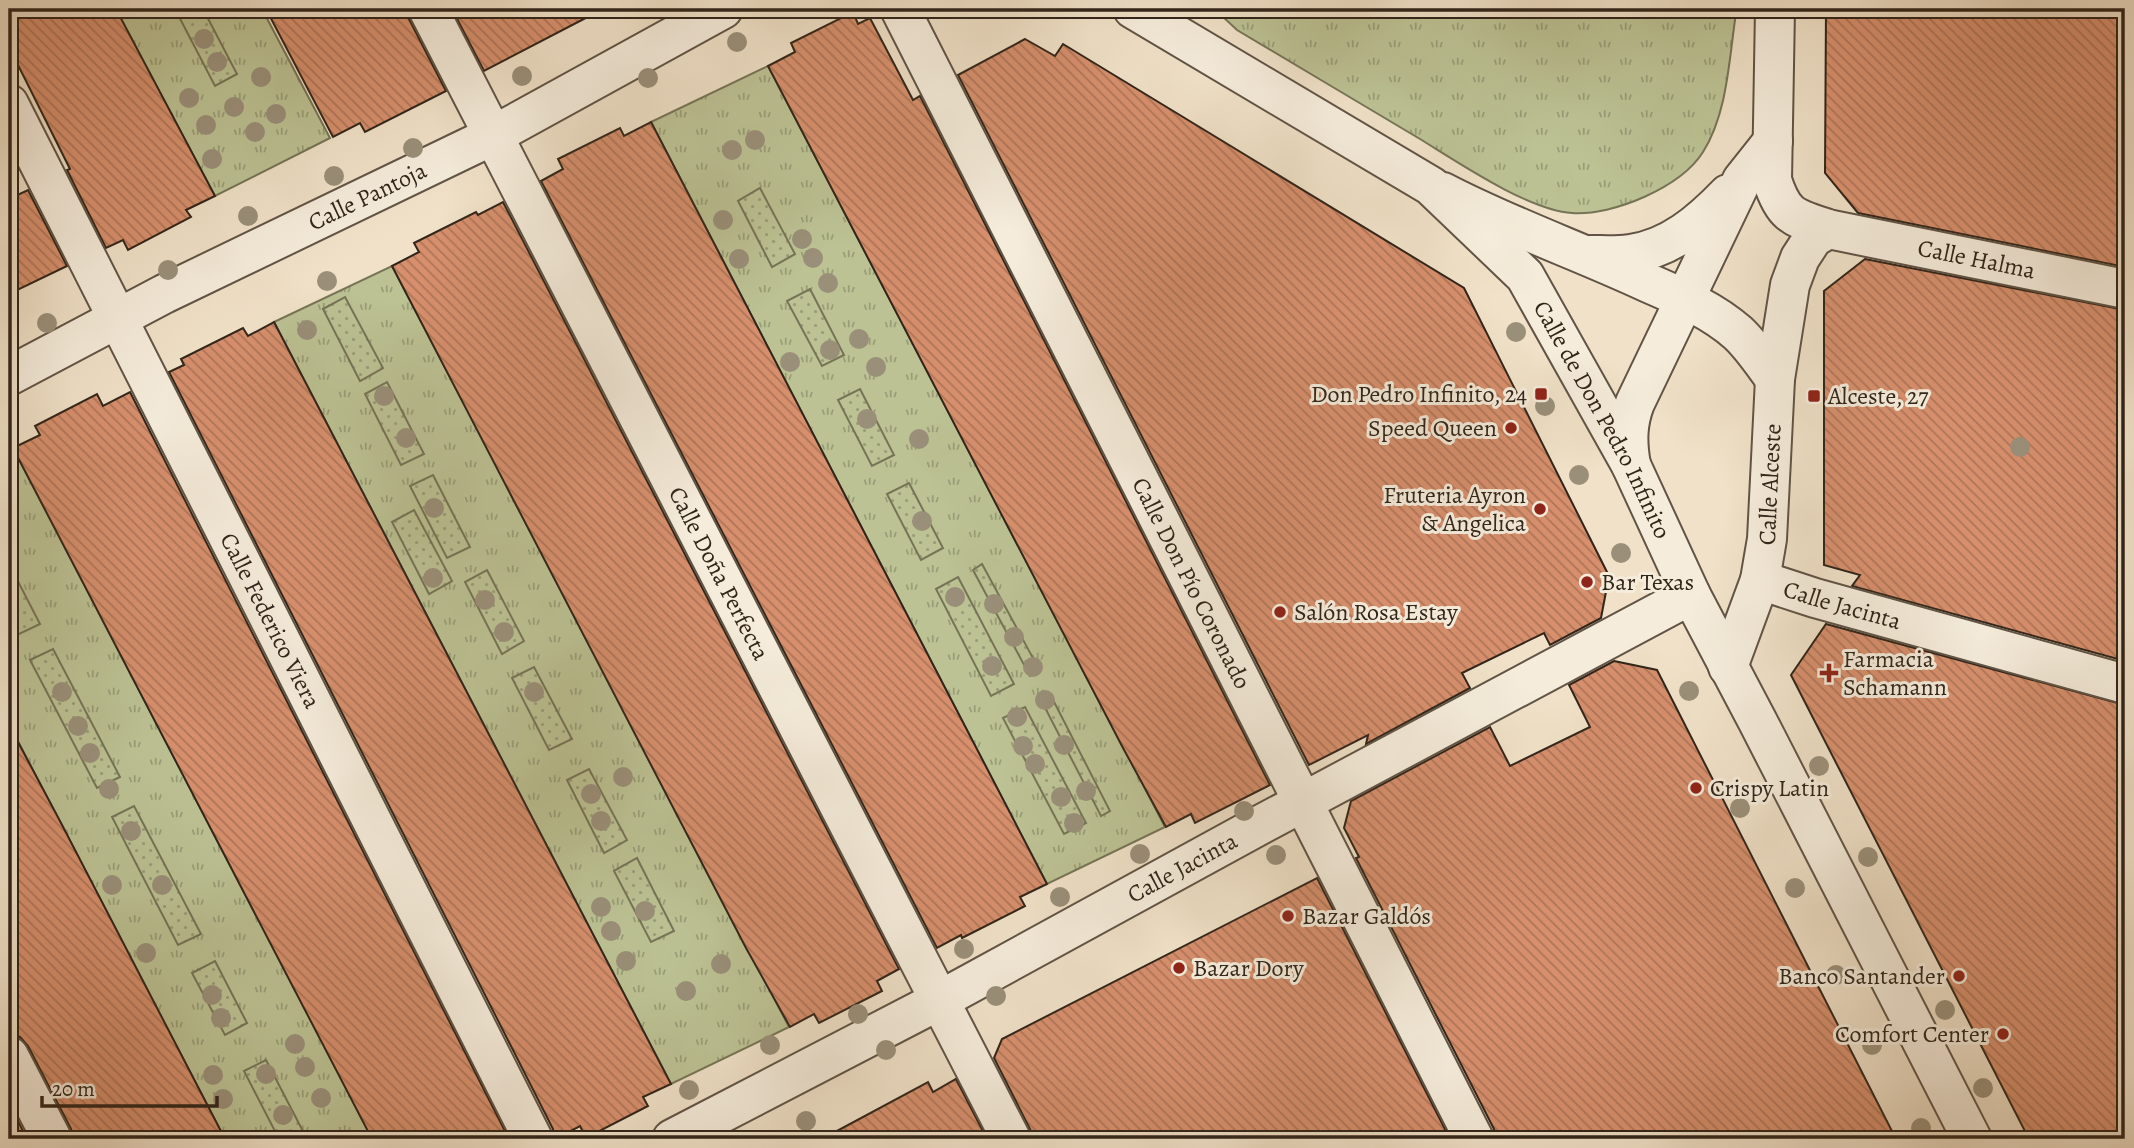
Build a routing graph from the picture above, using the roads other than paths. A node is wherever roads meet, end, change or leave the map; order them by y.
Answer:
1 (428, 9) edge
2 (723, 9) edge
3 (1133, 9) edge
4 (1775, 9) edge
5 (909, 15) edge
6 (1163, 21) edge
7 (9, 104) edge
8 (492, 136) junction
9 (1773, 141) junction
10 (1742, 180) junction
11 (1431, 186) junction
12 (1828, 229) junction
13 (1587, 255) junction
14 (2125, 289) edge
15 (1686, 300) junction
16 (118, 319) junction
17 (9, 376) edge
18 (1774, 379) junction
19 (1631, 465) junction
20 (1760, 580) junction
21 (1690, 595) junction
22 (1728, 667) junction
23 (2125, 684) edge
24 (1303, 802) junction
25 (940, 1000) junction
26 (9, 1056) edge
27 (52, 1139) edge
28 (533, 1139) edge
29 (672, 1139) edge
30 (1011, 1139) edge
31 (1474, 1139) edge
32 (1972, 1139) edge

1 - 8 street, Calle Doña Perfecta
2 - 8 street, Calle Pantoja
3 - 6 street, Calle de Don Pedro Infinito
4 - 9 street
5 - 24 street, Calle Don Pío Coronado
6 - 11 street, Calle de Don Pedro Infinito
7 - 16 street, Calle Federico Viera
8 - 16 street, Calle Pantoja
8 - 25 street, Calle Doña Perfecta
9 - 10 street
9 - 12 street
10 - 13 street
10 - 15 street
11 - 13 street
11 - 19 street, Calle de Don Pedro Infinito
12 - 14 street, Calle Halma
12 - 18 street, Calle Alceste
13 - 15 street
15 - 18 street
15 - 19 street
16 - 17 street, Calle Pantoja
16 - 28 street, Calle Federico Viera
18 - 20 street, Calle Alceste
19 - 21 street, Calle de Don Pedro Infinito
20 - 22 street, Calle Alceste
20 - 23 street, Calle Jacinta
21 - 22 street, Calle de Don Pedro Infinito
21 - 24 street, Calle Jacinta
22 - 32 street, Calle de Don Pedro Infinito
24 - 25 street, Calle Jacinta
24 - 31 street, Calle Don Pío Coronado
25 - 29 street, Calle Jacinta
25 - 30 street, Calle Doña Perfecta
26 - 27 street

